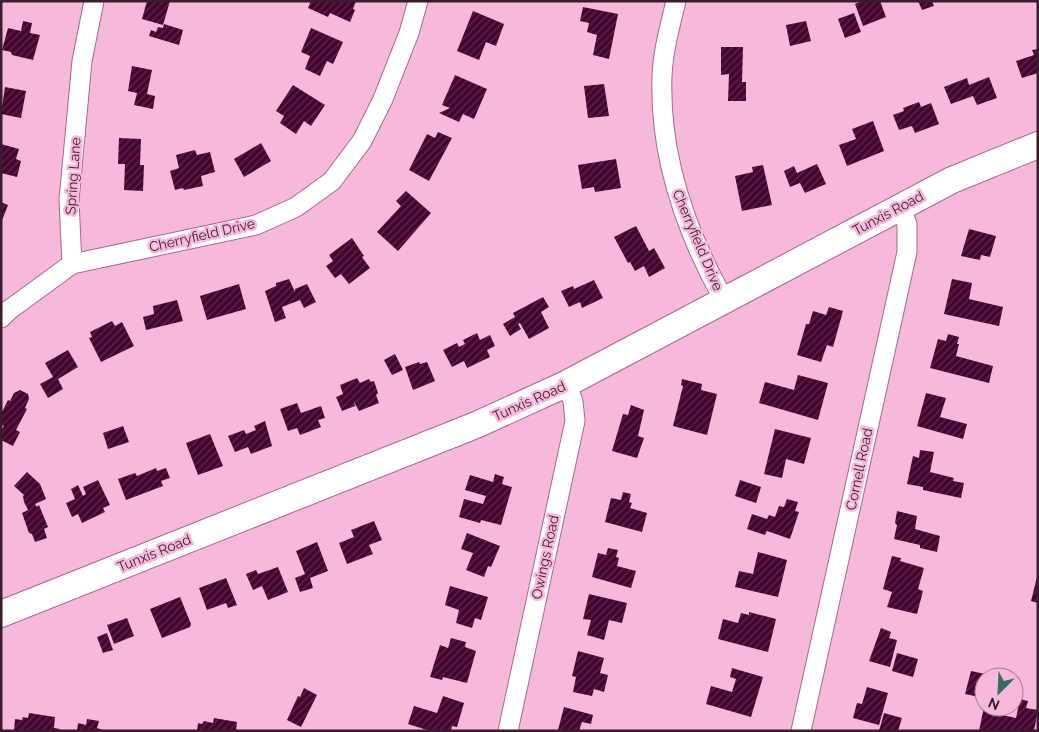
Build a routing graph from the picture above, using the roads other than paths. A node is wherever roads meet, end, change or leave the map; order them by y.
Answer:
1 (94, 1) edge
2 (418, 1) edge
3 (676, 1) edge
4 (1038, 145) edge
5 (900, 207) junction
6 (72, 264) junction
7 (724, 300) junction
8 (1, 318) edge
9 (566, 384) junction
10 (1, 614) edge
11 (508, 731) edge
12 (801, 731) edge

1 - 6 street, Spring Lane
2 - 6 street, Cherryfield Drive
3 - 7 street, Cherryfield Drive
4 - 5 street, Tunxis Road
5 - 7 street, Tunxis Road
5 - 12 street, Cornell Road
6 - 8 street
7 - 9 street, Tunxis Road
9 - 10 street, Tunxis Road
9 - 11 street, Owings Road

